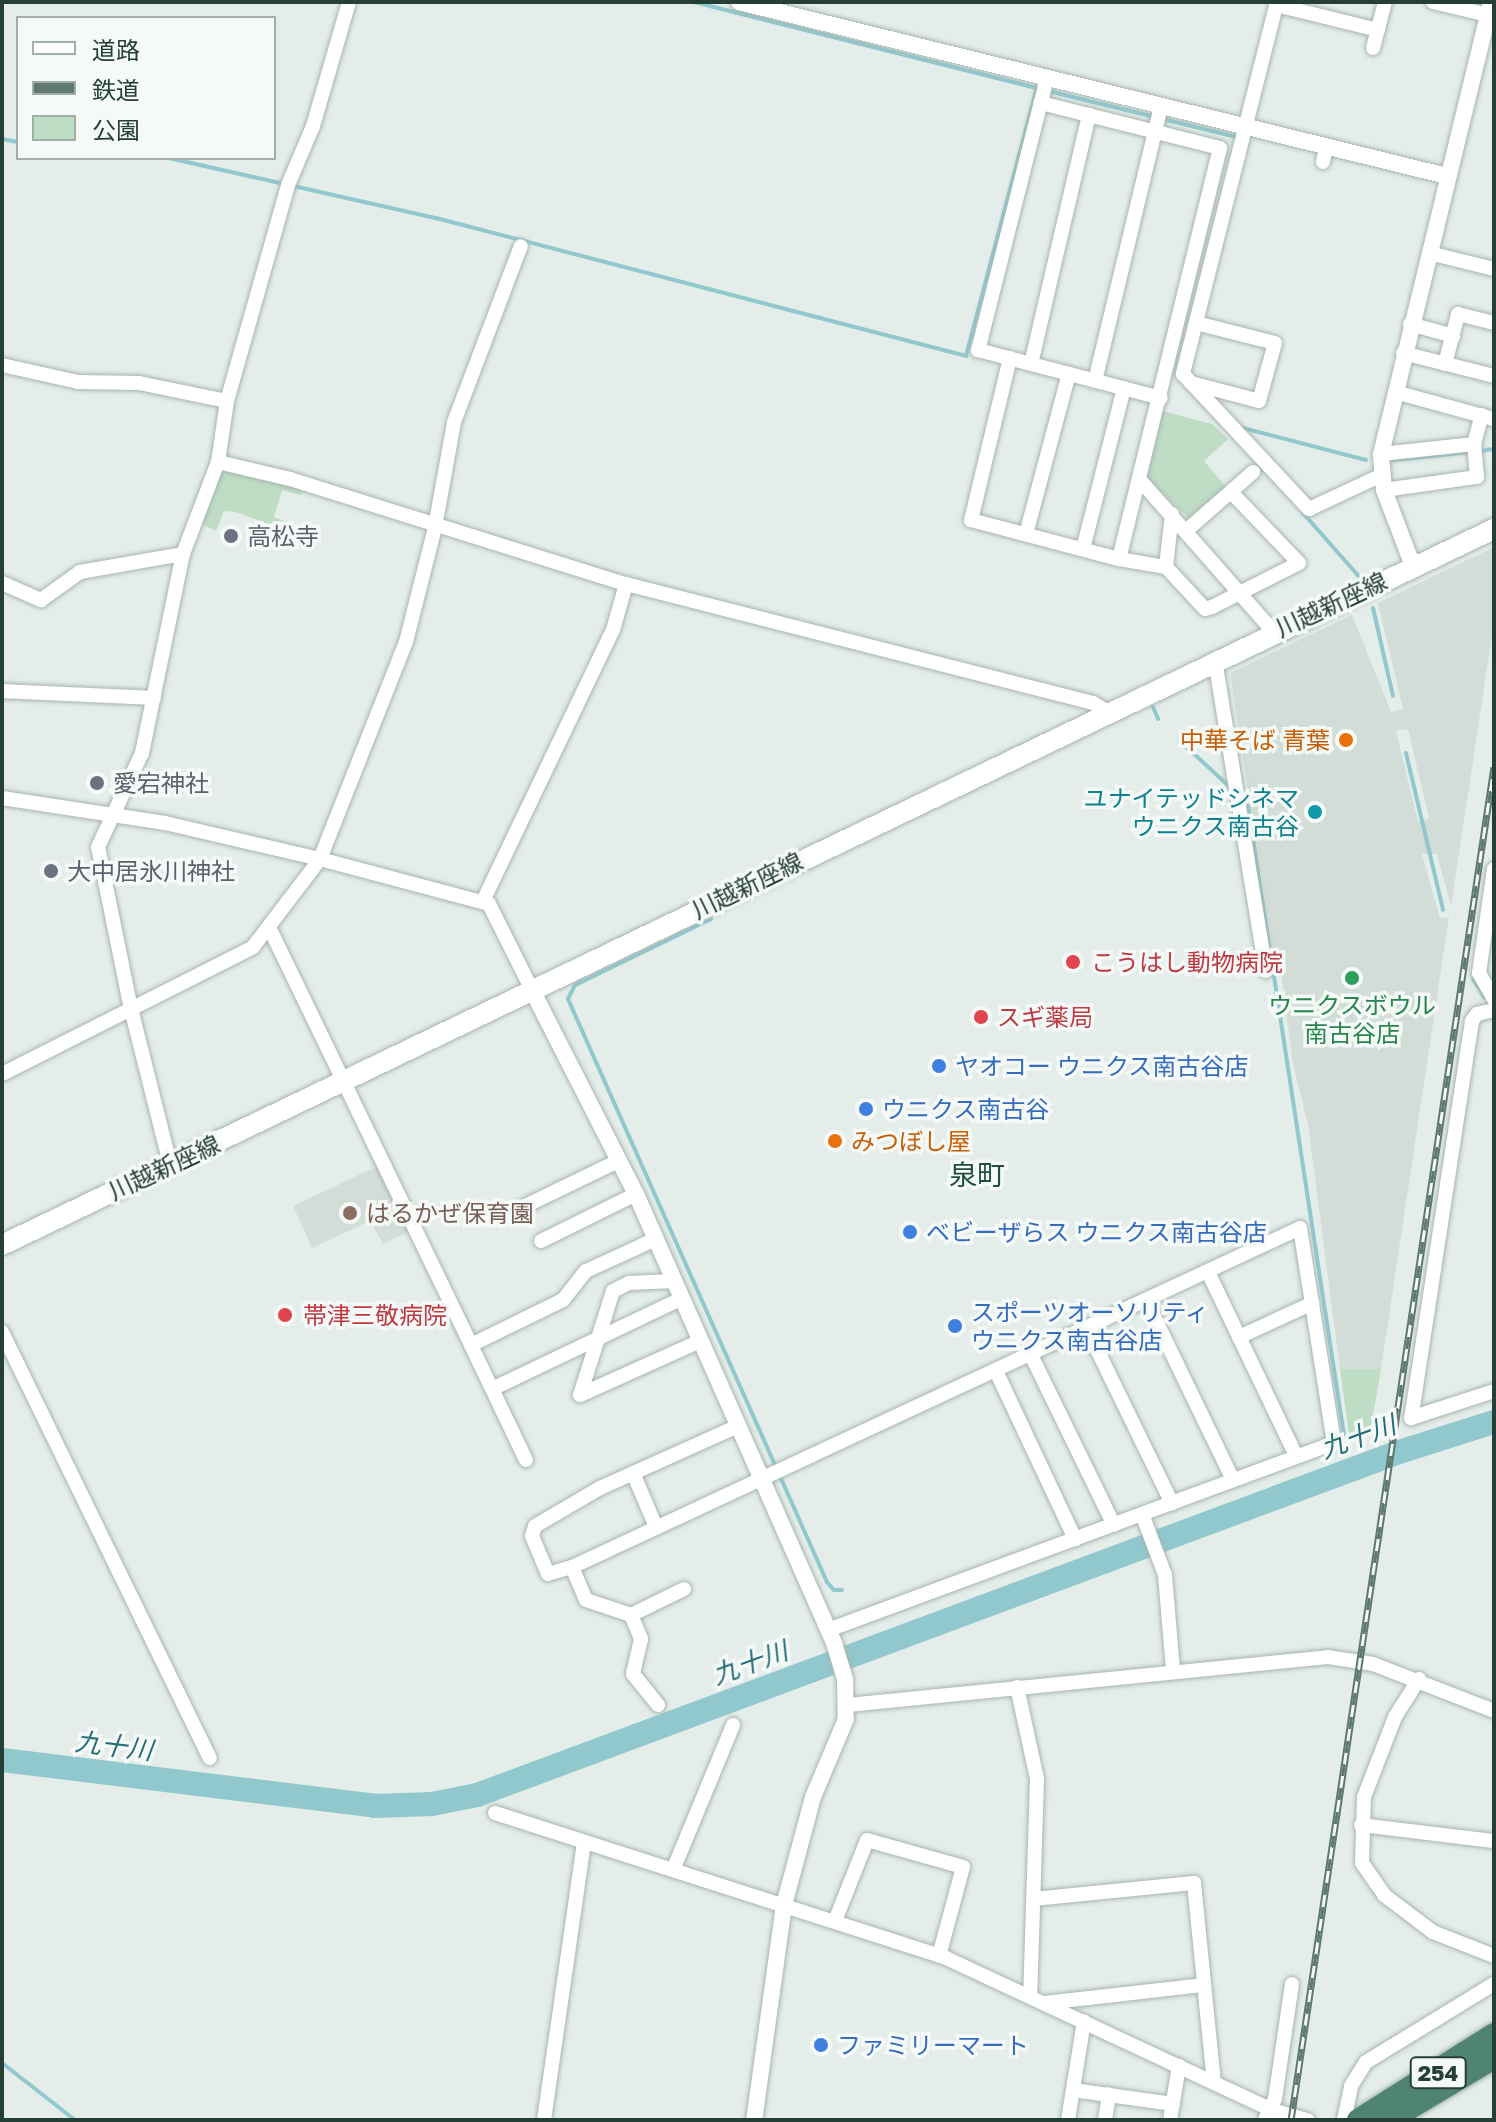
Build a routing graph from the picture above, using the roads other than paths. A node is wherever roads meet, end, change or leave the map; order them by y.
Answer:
1 (349, 2) edge
2 (739, 2) edge
3 (1385, 2) edge
4 (1433, 2) edge
5 (1277, 3) edge
6 (1489, 8) edge
7 (1378, 30) junction
8 (1373, 48) dead end
9 (1047, 78) junction
10 (1041, 103) junction
11 (1161, 107) junction
12 (1089, 115) junction
13 (1245, 127) junction
14 (1155, 132) junction
15 (1447, 176) junction
16 (521, 246) dead end
17 (1429, 253) junction
18 (1494, 269) edge
19 (1196, 323) junction
20 (1494, 323) edge
21 (1410, 324) junction
22 (1453, 336) junction
23 (1403, 353) junction
24 (1010, 358) junction
25 (1031, 364) junction
26 (1445, 364) junction
27 (2, 365) edge
28 (1069, 374) junction
29 (1494, 376) edge
30 (1095, 381) junction
31 (1191, 383) junction
32 (1124, 388) junction
33 (1395, 392) junction
34 (1161, 398) junction
35 (227, 401) junction
36 (1488, 417) edge
37 (1474, 444) junction
38 (1381, 454) junction
39 (218, 462) junction
40 (1253, 472) dead end
41 (1139, 479) junction
42 (1383, 482) junction
43 (1231, 492) junction
44 (1172, 514) junction
45 (435, 527) junction
46 (1494, 529) edge
47 (1187, 530) junction
48 (1026, 534) junction
49 (1083, 549) junction
50 (183, 554) junction
51 (1119, 559) junction
52 (1413, 566) junction
53 (1166, 567) junction
54 (2, 583) edge
55 (626, 584) junction
56 (1241, 593) junction
57 (1274, 632) junction
58 (1215, 660) junction
59 (2, 691) edge
60 (154, 698) junction
61 (1108, 712) junction
62 (2, 798) edge
63 (111, 817) junction
64 (320, 859) junction
65 (1494, 869) edge
66 (483, 901) junction
67 (269, 927) junction
68 (1488, 953) edge
69 (1266, 971) dead end
70 (532, 990) junction
71 (131, 1009) junction
72 (1493, 1010) edge
73 (2, 1074) edge
74 (345, 1081) junction
75 (616, 1162) junction
76 (170, 1164) junction
77 (636, 1194) junction
78 (523, 1207) dead end
79 (656, 1239) junction
80 (541, 1241) dead end
81 (2, 1245) edge
82 (1208, 1272) junction
83 (675, 1281) junction
84 (683, 1298) junction
85 (1146, 1300) junction
86 (1313, 1303) junction
87 (1087, 1329) junction
88 (2, 1332) edge
89 (1239, 1337) junction
90 (593, 1340) junction
91 (700, 1341) junction
92 (471, 1345) junction
93 (1031, 1355) junction
94 (996, 1371) junction
95 (494, 1388) junction
96 (1494, 1391) edge
97 (738, 1426) junction
98 (1296, 1456) junction
99 (526, 1460) dead end
100 (633, 1473) junction
101 (1233, 1480) junction
102 (763, 1481) junction
103 (1172, 1503) junction
104 (1145, 1521) junction
105 (1114, 1525) junction
106 (656, 1527) junction
107 (1075, 1539) junction
108 (572, 1567) junction
109 (684, 1589) dead end
110 (631, 1615) junction
111 (831, 1636) junction
112 (1173, 1671) junction
113 (1419, 1679) junction
114 (1017, 1687) junction
115 (658, 1705) dead end
116 (848, 1705) junction
117 (1494, 1711) edge
118 (733, 1725) dead end
119 (210, 1758) dead end
120 (495, 1813) dead end
121 (1361, 1825) junction
122 (1494, 1841) edge
123 (584, 1842) junction
124 (673, 1870) junction
125 (1033, 1899) junction
126 (784, 1905) junction
127 (835, 1921) junction
128 (939, 1956) junction
129 (1494, 1956) edge
130 (1292, 1984) dead end
131 (1494, 1984) edge
132 (1204, 1985) junction
133 (1030, 1996) junction
134 (1045, 2003) junction
135 (1084, 2021) junction
136 (1494, 2034) edge
137 (1494, 2058) edge
138 (1179, 2066) junction
139 (1214, 2083) junction
140 (1073, 2090) junction
141 (1109, 2094) junction
142 (1173, 2104) junction
143 (1384, 2114) edge
144 (1268, 2115) edge
145 (544, 2120) edge
146 (754, 2120) edge
147 (1068, 2120) edge
148 (1105, 2120) edge
149 (1170, 2120) edge
150 (1308, 2120) edge
151 (1344, 2120) edge
152 (1358, 2120) edge

1 - 35 street
2 - 9 street
3 - 7 street
4 - 6 street
5 - 7 street
5 - 13 street
6 - 15 street
7 - 8 street
9 - 10 street
9 - 11 street
10 - 12 street
10 - 24 street
11 - 13 street
11 - 14 street
12 - 14 street
12 - 25 street
13 - 15 street
13 - 19 street
14 - 30 street
14 - 34 street
15 - 17 street
16 - 45 street
17 - 18 street
17 - 21 street
19 - 31 street
19 - 31 street
20 - 22 street
21 - 22 street
21 - 23 street
22 - 26 street
23 - 26 street
23 - 33 street
24 - 25 street
24 - 48 street
25 - 28 street
26 - 29 street
27 - 35 street
28 - 30 street
28 - 48 street
30 - 32 street
31 - 42 street
32 - 34 street
32 - 49 street
33 - 36 street
33 - 38 street
34 - 41 street
35 - 39 street
36 - 37 street
37 - 38 street
37 - 42 street
38 - 42 street
39 - 45 street
39 - 50 street
40 - 43 street
41 - 44 street
41 - 51 street
42 - 52 street
43 - 47 street
43 - 56 street
44 - 47 street
44 - 53 street
45 - 55 street
45 - 64 street
46 - 52 main road, 川越新座線
47 - 56 street
48 - 49 street
49 - 51 street
50 - 54 street
50 - 60 street
51 - 53 street
52 - 57 main road, 川越新座線
53 - 56 street
55 - 61 street
55 - 66 street
56 - 57 street
57 - 58 main road, 川越新座線
58 - 61 main road, 川越新座線
58 - 69 street
59 - 60 street
60 - 63 street
61 - 70 main road, 川越新座線
62 - 63 street
63 - 64 street
63 - 71 street
64 - 66 street
64 - 67 street
65 - 68 street
66 - 70 street
67 - 71 street
67 - 74 street
68 - 72 street
70 - 74 main road, 川越新座線
70 - 75 street
71 - 73 street
71 - 76 street
72 - 96 street
74 - 76 main road, 川越新座線
74 - 92 street
75 - 77 street
75 - 78 street
76 - 81 main road, 川越新座線
77 - 79 street
77 - 80 street
79 - 83 street
79 - 92 street
82 - 85 street
82 - 86 street
82 - 89 street
83 - 84 street
83 - 90 street
84 - 90 street
84 - 91 street
85 - 87 street
85 - 101 street
86 - 89 street
86 - 98 street
87 - 93 street
87 - 103 street
88 - 119 street
89 - 98 street
90 - 91 street
90 - 95 street
91 - 97 street
92 - 95 street
93 - 94 street
93 - 105 street
94 - 102 street
94 - 107 street
95 - 99 street
97 - 100 street
97 - 102 street
98 - 101 street
100 - 106 street
100 - 108 street
101 - 103 street
102 - 106 street
102 - 111 street
103 - 104 street
104 - 105 street
104 - 112 street
105 - 107 street
106 - 108 street
107 - 111 street
108 - 110 street
109 - 110 street
110 - 115 street
111 - 116 street
112 - 113 street
112 - 114 street
113 - 117 street
113 - 121 street
114 - 116 street
114 - 125 street
116 - 126 street
118 - 124 street
120 - 123 street
121 - 122 street
121 - 129 street
123 - 124 street
123 - 145 street
124 - 126 street
125 - 132 street
125 - 133 street
126 - 127 street
126 - 146 street
127 - 128 street
127 - 128 street
128 - 133 street
130 - 144 street
131 - 151 street
132 - 134 street
132 - 139 street
133 - 134 street
134 - 135 street
135 - 138 street
135 - 140 street
136 - 143 highway, 254
137 - 143 highway, 254
138 - 139 street
138 - 142 street
139 - 144 street
140 - 141 street
140 - 147 street
141 - 142 street
141 - 148 street
142 - 149 street
143 - 152 highway, 254
144 - 150 street

